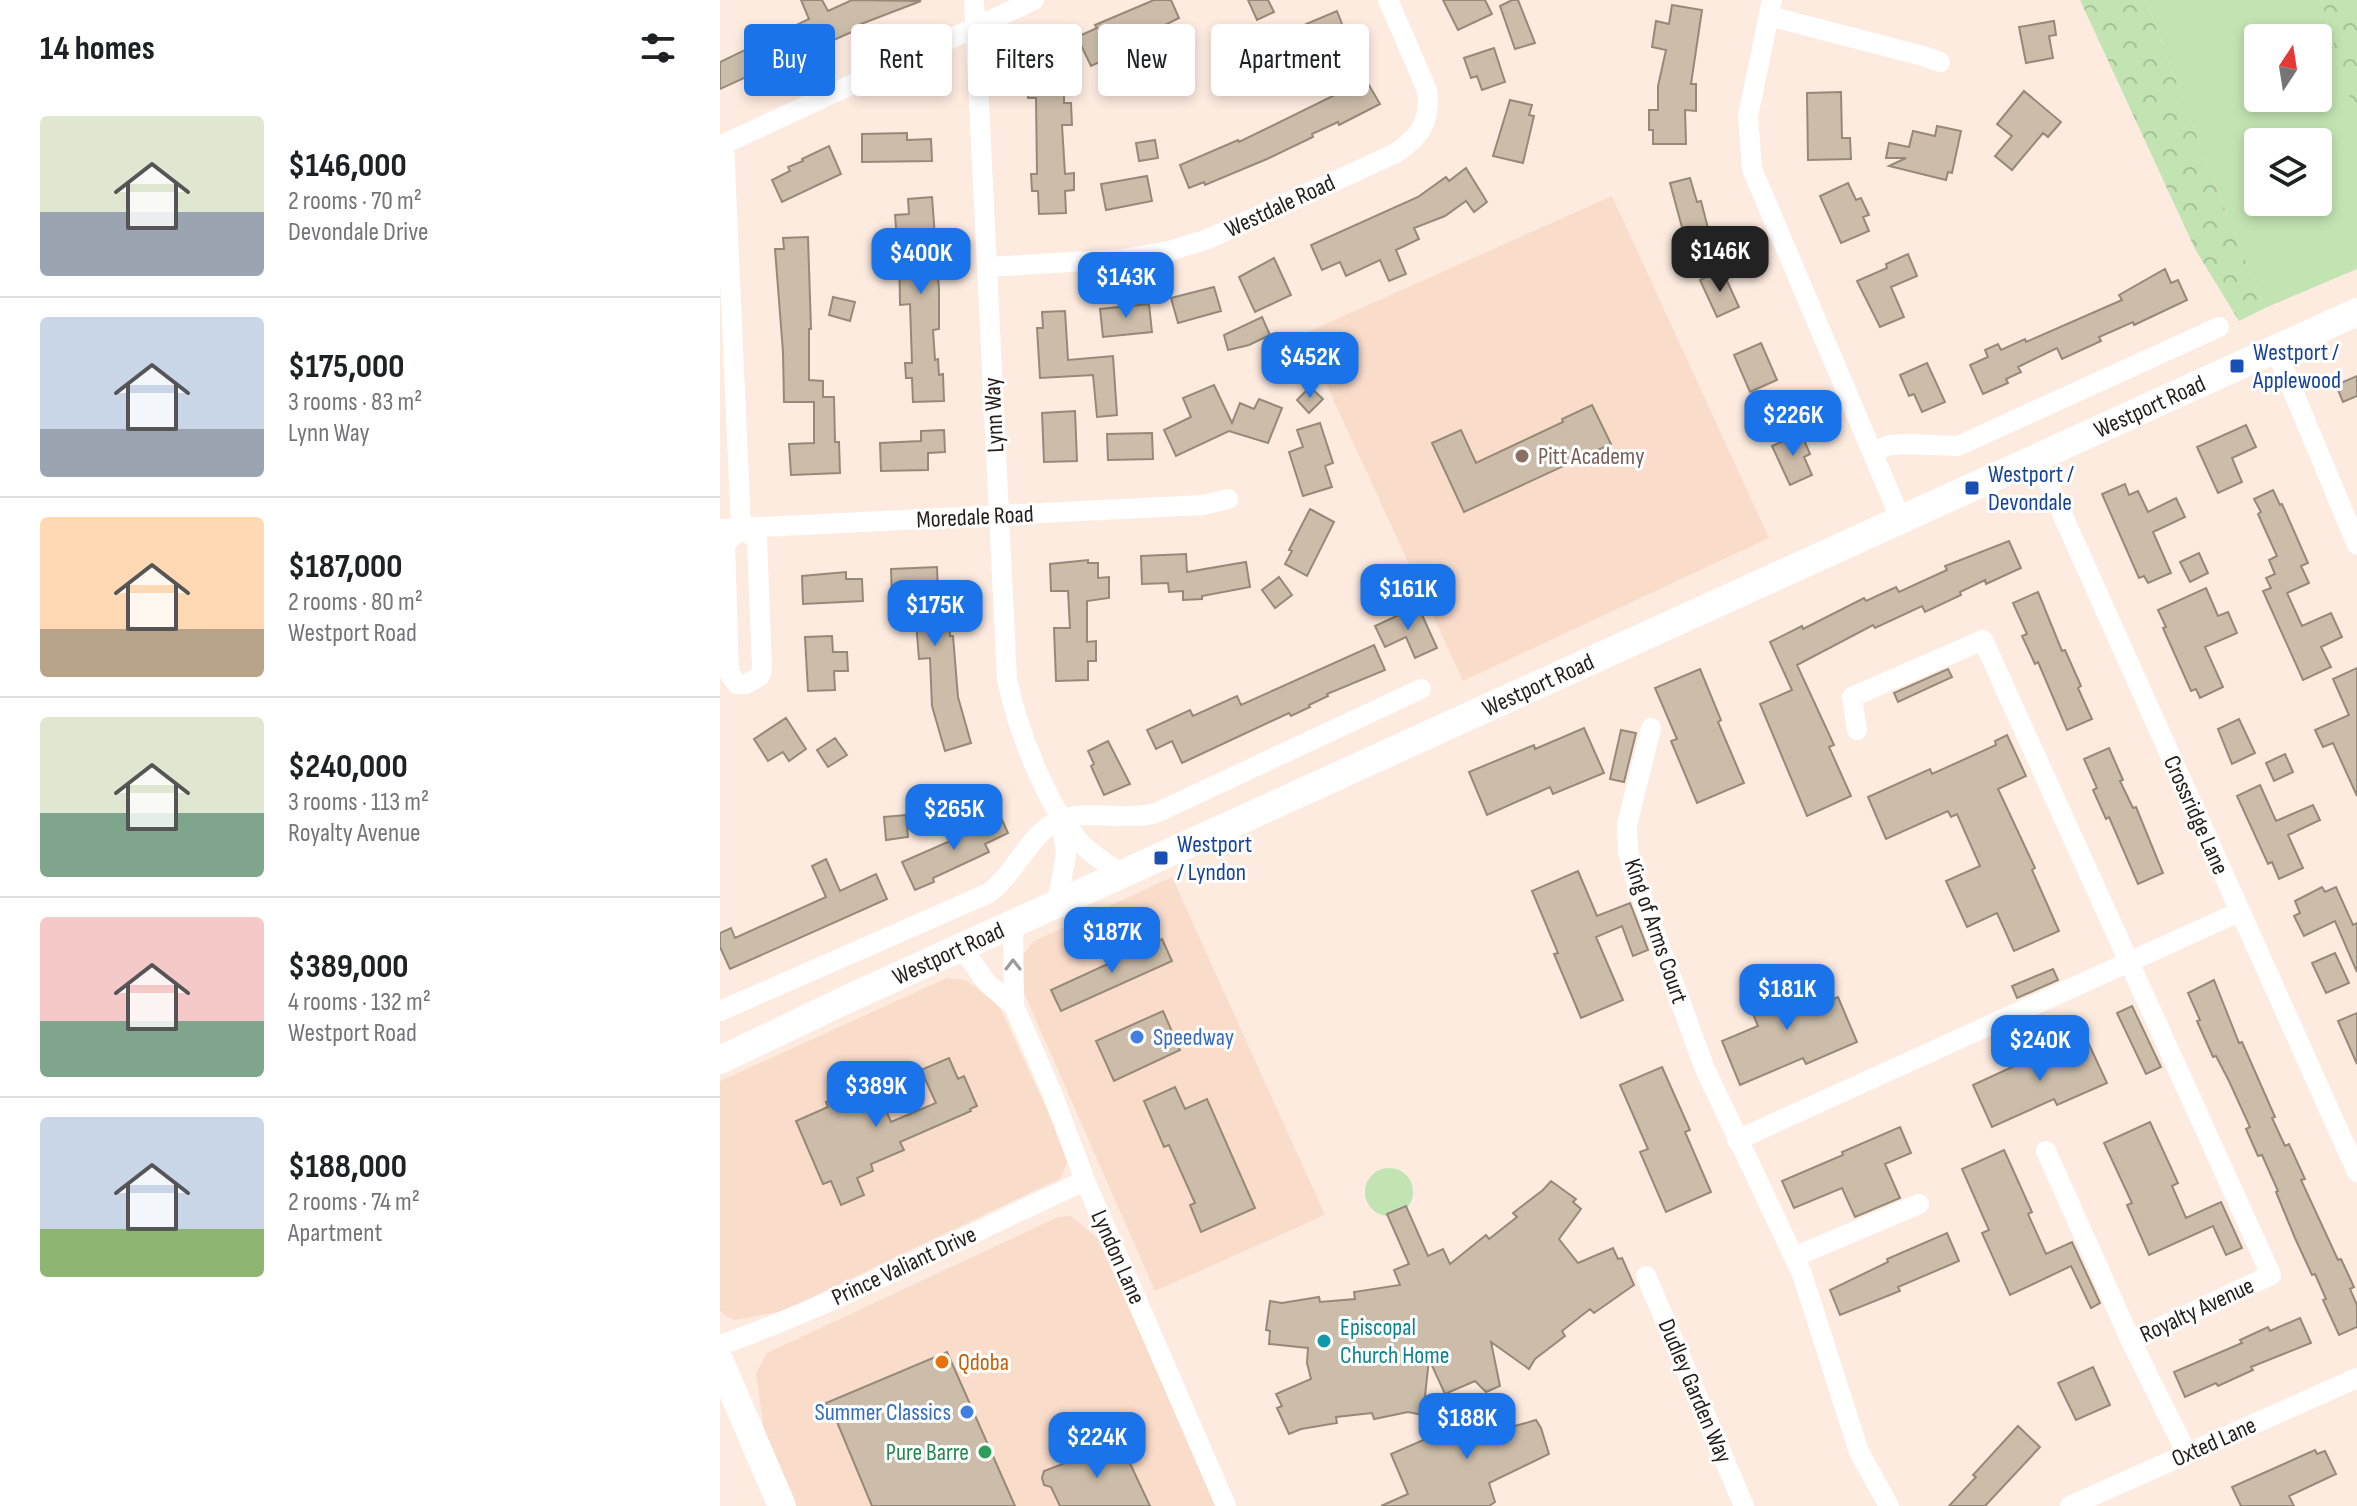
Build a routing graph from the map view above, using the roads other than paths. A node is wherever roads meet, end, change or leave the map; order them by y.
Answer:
1 (974, 0) edge
2 (1034, 0) edge
3 (1388, 0) edge
4 (1770, 8) edge
5 (975, 24) edge
6 (983, 24) edge
7 (968, 31) edge
8 (1940, 62) dead end
9 (978, 96) edge
10 (987, 267) junction
11 (2357, 312) edge
12 (2219, 327) dead end
13 (2275, 348) junction
14 (1872, 452) junction
15 (2037, 458) junction
16 (1228, 499) dead end
17 (999, 517) junction
18 (1901, 520) junction
19 (730, 528) edge
20 (2357, 545) edge
21 (1421, 689) dead end
22 (1651, 728) dead end
23 (1857, 730) dead end
24 (1061, 819) junction
25 (1123, 875) junction
26 (1057, 905) junction
27 (2239, 912) junction
28 (1013, 925) junction
29 (962, 948) junction
30 (2129, 962) junction
31 (1014, 1006) junction
32 (720, 1011) edge
33 (720, 1060) edge
34 (1737, 1140) junction
35 (2046, 1151) dead end
36 (2357, 1172) edge
37 (1085, 1181) junction
38 (1919, 1204) dead end
39 (1794, 1257) junction
40 (1646, 1276) dead end
41 (2131, 1341) junction
42 (720, 1345) edge
43 (720, 1362) edge
44 (2357, 1378) edge
45 (2187, 1454) junction
46 (782, 1506) edge
47 (1226, 1506) edge
48 (1744, 1506) edge
49 (1889, 1506) edge
50 (2070, 1506) edge

1 - 5 street, Lynn Way
2 - 6 street
3 - 10 street, Westdale Road
4 - 8 street
4 - 14 street
7 - 19 street
9 - 10 street, Lynn Way
10 - 17 street, Lynn Way
11 - 13 main road, Westport Road
12 - 14 street
13 - 15 main road, Westport Road
13 - 20 street
14 - 18 street
15 - 18 main road, Westport Road
15 - 27 street, Crossridge Lane
16 - 17 street, Moredale Road
17 - 19 street, Moredale Road
17 - 24 street, Lynn Way
18 - 25 main road, Westport Road
19 - 19 street
21 - 24 street
22 - 34 street, King of Arms Court
23 - 30 street, Royalty Avenue
24 - 25 street, Lynn Way
24 - 26 street, Lynn Way
24 - 32 street
25 - 26 main road, Westport Road
26 - 28 main road, Westport Road
27 - 30 street
27 - 36 street, Crossridge Lane
28 - 29 main road, Westport Road
31 -> 28 street, Lyndon Lane
29 - 31 street, Lyndon Lane
29 - 33 main road, Westport Road
30 - 34 street
30 - 41 street, Royalty Avenue
31 - 37 street, Lyndon Lane
34 - 39 street, King of Arms Court
35 - 41 street, Royalty Avenue
37 - 42 street, Prince Valiant Drive
37 - 47 street, Lyndon Lane
38 - 39 street
39 - 49 street, King of Arms Court
40 - 48 street, Dudley Garden Way
41 - 45 street
43 - 46 main road
44 - 45 street, Oxted Lane
45 - 50 street, Oxted Lane

